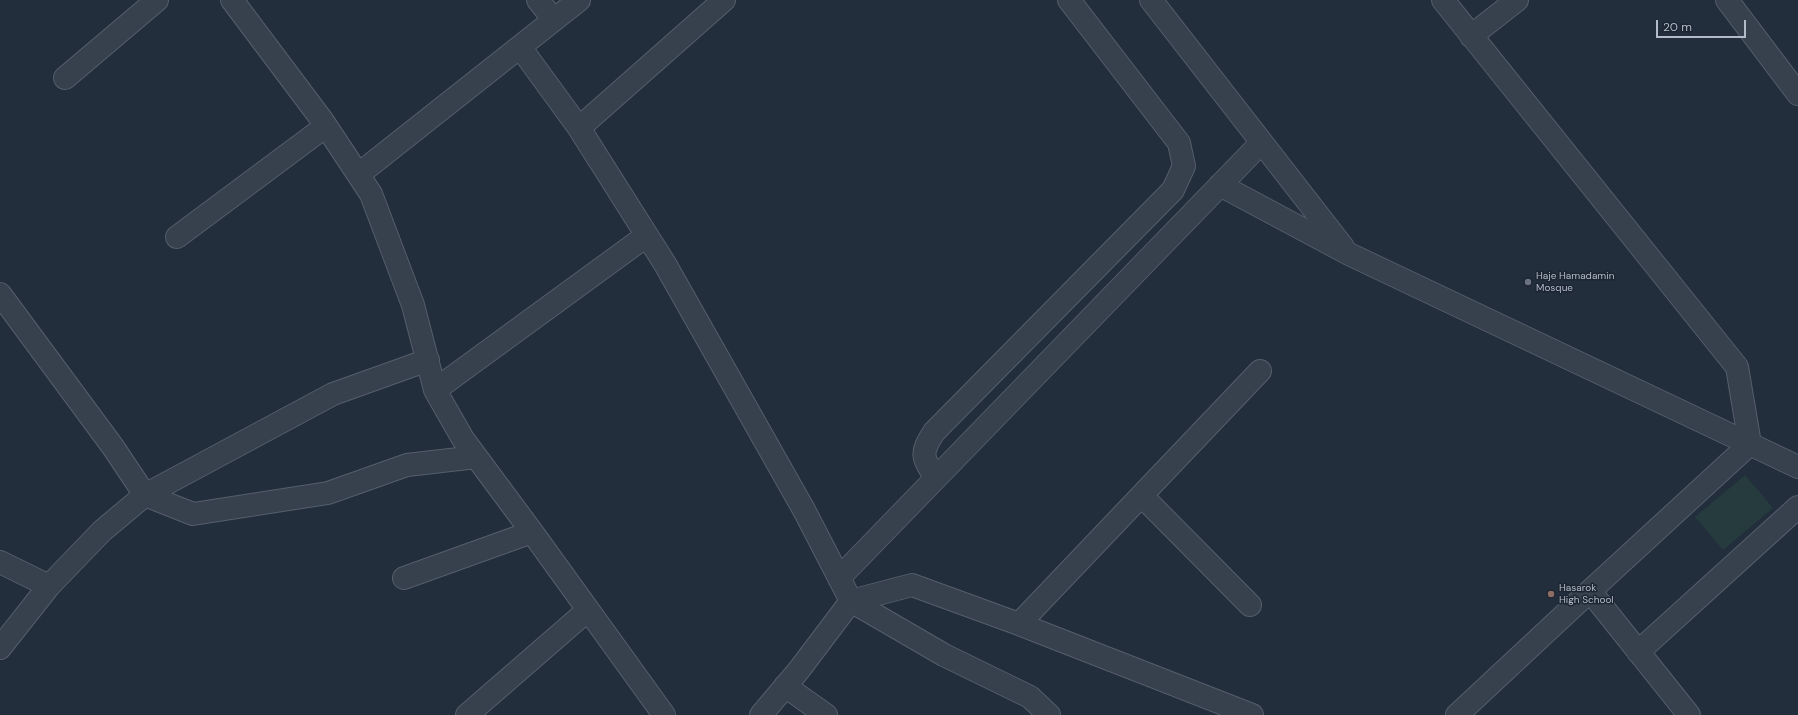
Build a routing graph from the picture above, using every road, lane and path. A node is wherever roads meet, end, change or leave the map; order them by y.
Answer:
1 (157, 0) edge
2 (232, 0) edge
3 (538, 0) edge
4 (579, 0) edge
5 (724, 0) edge
6 (1069, 0) edge
7 (1151, 0) edge
8 (1443, 0) edge
9 (1517, 0) edge
10 (1726, 0) edge
11 (554, 20) junction
12 (1471, 36) junction
13 (520, 46) junction
14 (65, 78) dead end
15 (1798, 94) edge
16 (326, 126) junction
17 (579, 128) junction
18 (1261, 143) junction
19 (358, 174) junction
20 (1220, 184) junction
21 (646, 236) junction
22 (177, 237) dead end
23 (1349, 254) junction
24 (0, 294) edge
25 (428, 360) junction
26 (1260, 371) dead end
27 (435, 390) junction
28 (1750, 444) junction
29 (476, 457) junction
30 (1798, 467) edge
31 (936, 478) junction
32 (145, 495) junction
33 (1142, 496) junction
34 (1798, 507) edge
35 (532, 532) junction
36 (0, 562) edge
37 (404, 578) dead end
38 (839, 578) junction
39 (49, 586) junction
40 (1590, 591) junction
41 (851, 601) junction
42 (1250, 605) dead end
43 (588, 610) junction
44 (1019, 624) junction
45 (0, 648) edge
46 (1638, 652) junction
47 (785, 686) junction
48 (467, 715) edge
49 (664, 715) edge
50 (761, 715) edge
51 (826, 715) edge
52 (1049, 715) edge
53 (1252, 715) edge
54 (1457, 715) edge
55 (1689, 715) edge

1 - 14 street
2 - 16 street
3 - 11 street
4 - 11 street
5 - 17 street
6 - 31 street
7 - 18 street
8 - 12 street
9 - 12 street
10 - 15 street
11 - 13 street
12 - 28 street
13 - 17 street
13 - 19 street
16 - 19 street
16 - 22 street
17 - 21 street
18 - 20 street
18 - 23 street
19 - 25 street
20 - 23 street
20 - 31 street
21 - 27 street
21 - 38 street
23 - 28 street
24 - 32 street
25 - 27 street
25 - 32 street
26 - 33 street
27 - 29 street
28 - 30 street
28 - 40 street
29 - 32 street
29 - 35 street
31 - 38 street
32 - 39 street
33 - 42 street
33 - 44 street
34 - 46 street
35 - 37 street
35 - 43 street
36 - 39 street
38 - 41 street
39 - 45 street
40 - 46 street
40 - 54 street
41 - 44 street
41 - 47 street
41 - 52 street
43 - 48 street
43 - 49 street
44 - 53 street
46 - 55 street
47 - 50 street
47 - 51 street

